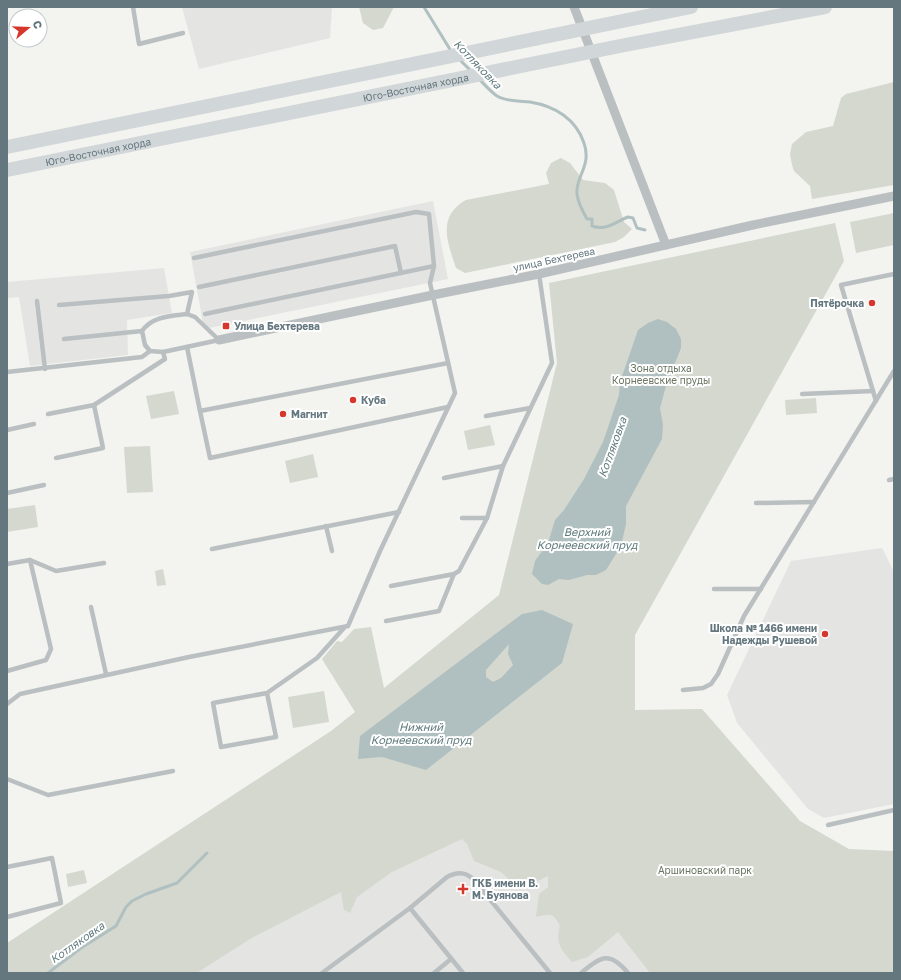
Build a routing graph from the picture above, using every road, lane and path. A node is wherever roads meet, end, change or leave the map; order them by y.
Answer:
1 (133, 7) edge
2 (574, 7) edge
3 (691, 7) edge
4 (825, 7) edge
5 (183, 33) dead end
6 (7, 147) edge
7 (7, 170) edge
8 (894, 196) edge
9 (666, 245) junction
10 (194, 258) dead end
11 (434, 266) junction
12 (401, 273) junction
13 (539, 274) junction
14 (894, 274) edge
15 (199, 287) dead end
16 (432, 295) junction
17 (36, 301) dead end
18 (59, 305) dead end
19 (187, 314) junction
20 (205, 314) dead end
21 (142, 331) junction
22 (64, 339) dead end
23 (219, 340) junction
24 (187, 347) junction
25 (150, 351) junction
26 (163, 352) junction
27 (448, 363) junction
28 (45, 369) junction
29 (894, 371) edge
30 (7, 372) edge
31 (873, 391) junction
32 (802, 394) dead end
33 (876, 401) junction
34 (94, 405) junction
35 (448, 407) junction
36 (530, 408) junction
37 (200, 411) junction
38 (48, 414) dead end
39 (486, 416) dead end
40 (34, 424) dead end
41 (7, 430) edge
42 (56, 458) dead end
43 (503, 466) junction
44 (444, 478) dead end
45 (894, 479) edge
46 (888, 480) dead end
47 (44, 486) dead end
48 (7, 493) edge
49 (814, 502) junction
50 (756, 503) dead end
51 (399, 512) junction
52 (462, 518) dead end
53 (487, 518) junction
54 (326, 526) junction
55 (212, 550) dead end
56 (332, 551) dead end
57 (30, 560) junction
58 (104, 563) dead end
59 (7, 564) edge
60 (454, 574) junction
61 (391, 586) dead end
62 (714, 589) dead end
63 (761, 590) junction
64 (90, 607) dead end
65 (386, 621) dead end
66 (344, 628) junction
67 (7, 671) edge
68 (106, 674) junction
69 (683, 690) dead end
70 (267, 693) junction
71 (7, 704) edge
72 (174, 770) dead end
73 (7, 779) edge
74 (894, 810) edge
75 (828, 825) dead end
76 (7, 867) edge
77 (410, 908) junction
78 (7, 917) edge
79 (451, 959) junction
80 (322, 973) edge
81 (434, 973) edge
82 (463, 973) edge
83 (550, 973) edge
84 (581, 973) edge
85 (628, 973) edge

1 - 5 lane
2 - 9 street
3 - 6 main road
4 - 7 main road, Юго-Восточная хорда
8 - 9 street, улица Бехтерева
9 - 13 street, улица Бехтерева
10 - 11 lane
11 - 12 lane
11 - 16 lane
12 - 15 lane
12 - 20 lane
13 - 16 street, улица Бехтерева
13 - 36 lane
14 - 31 lane
16 - 23 street, улица Бехтерева
16 - 27 lane
17 - 28 lane
18 - 19 lane
19 - 21 lane
19 - 23 lane
21 - 22 lane
21 - 25 lane
23 - 24 lane
24 - 26 lane
24 - 37 lane
25 - 26 lane
25 - 28 lane
26 - 34 lane
27 - 35 lane
27 - 37 lane
28 - 30 lane
29 - 33 lane
31 - 32 lane
31 - 33 lane
33 - 49 lane
34 - 38 lane
34 - 42 lane
35 - 37 lane
35 - 51 lane
36 - 39 lane
36 - 43 lane
40 - 41 lane
43 - 44 lane
43 - 53 lane
45 - 46 lane
47 - 48 lane
49 - 50 lane
49 - 63 lane
51 - 54 lane
51 - 66 lane
52 - 53 lane
53 - 60 lane
54 - 55 lane
54 - 56 lane
57 - 58 lane
57 - 59 lane
57 - 67 lane
60 - 61 lane
60 - 65 lane
62 - 63 lane
63 - 69 lane
64 - 68 lane
66 - 68 lane
66 - 70 lane
68 - 71 lane
70 - 70 lane
72 - 73 lane
74 - 75 lane
76 - 78 lane
77 - 79 lane
77 - 80 lane
77 - 83 lane
79 - 81 lane
79 - 82 lane
84 - 85 lane

